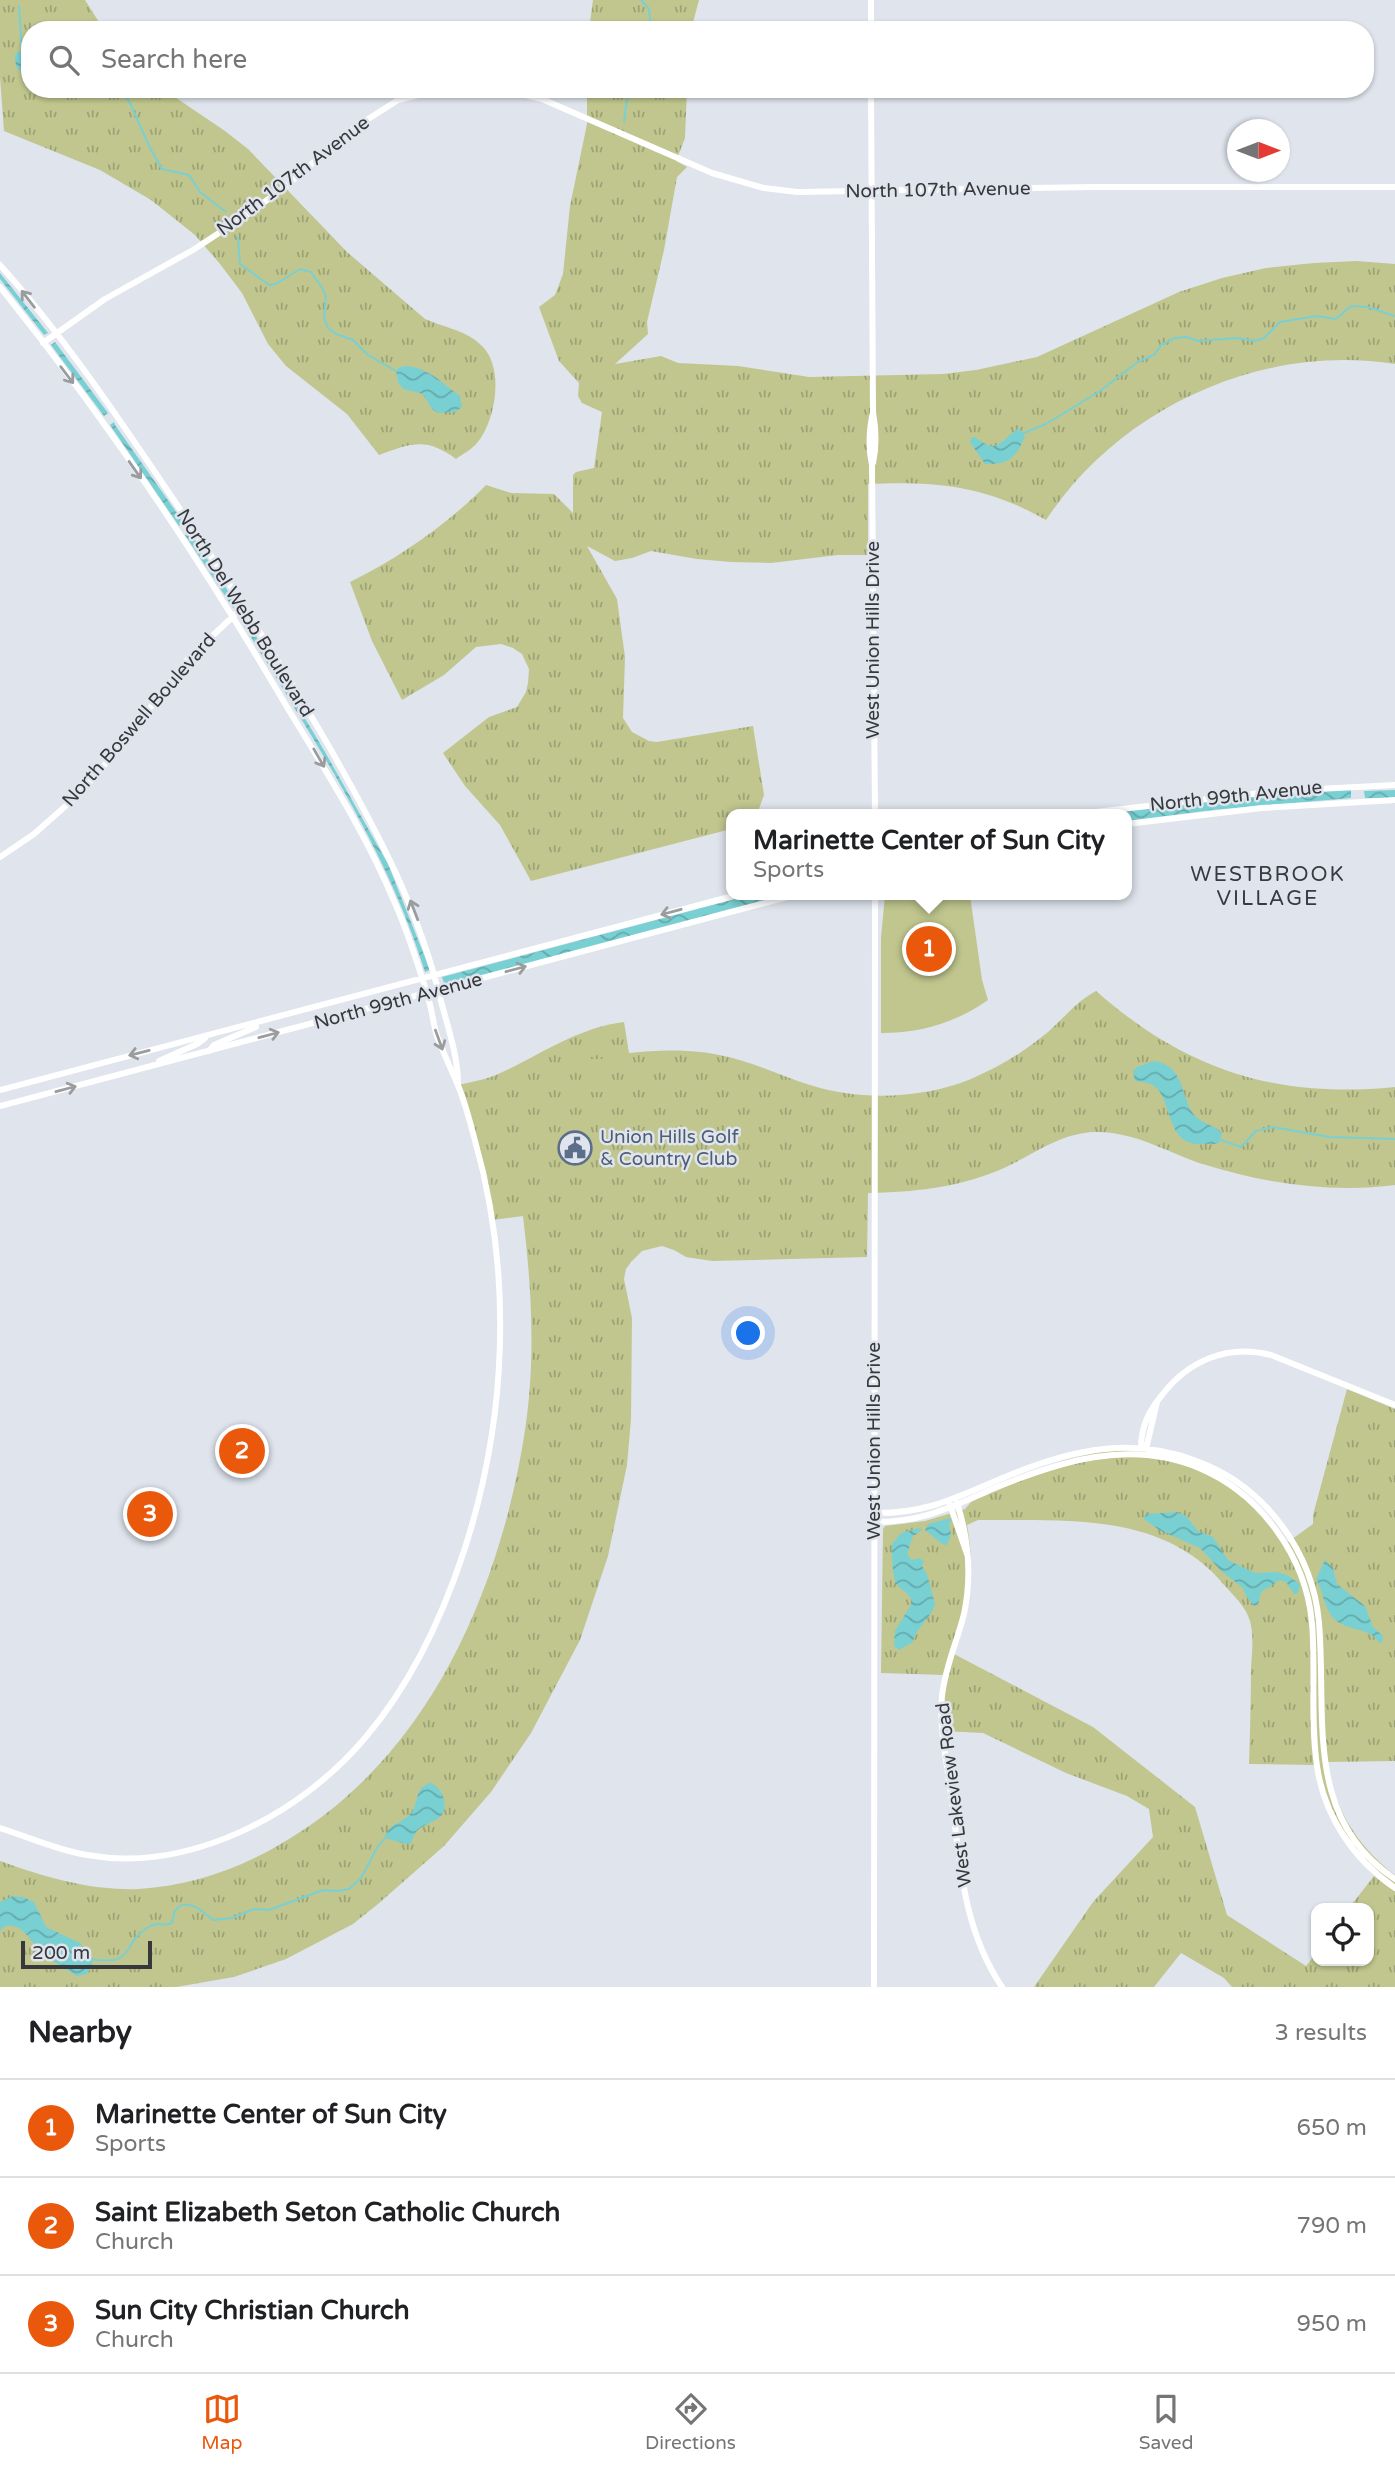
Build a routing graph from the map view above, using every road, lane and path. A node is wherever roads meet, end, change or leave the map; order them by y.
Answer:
1 (871, 0) edge
2 (871, 21) edge
3 (406, 98) edge
4 (538, 98) edge
5 (871, 98) edge
6 (1395, 187) edge
7 (872, 192) junction
8 (0, 265) edge
9 (0, 287) edge
10 (56, 334) junction
11 (43, 343) junction
12 (244, 606) junction
13 (233, 616) junction
14 (1395, 785) edge
15 (1395, 800) edge
16 (875, 809) edge
17 (1119, 809) edge
18 (1132, 823) edge
19 (0, 857) edge
20 (726, 898) edge
21 (777, 900) edge
22 (875, 900) edge
23 (435, 975) junction
24 (422, 979) junction
25 (439, 990) junction
26 (426, 993) junction
27 (274, 1018) junction
28 (205, 1037) junction
29 (209, 1051) junction
30 (144, 1068) junction
31 (458, 1086) junction
32 (0, 1090) edge
33 (0, 1106) edge
34 (1395, 1405) edge
35 (1144, 1449) junction
36 (953, 1504) junction
37 (874, 1513) junction
38 (874, 1522) junction
39 (1321, 1768) junction
40 (0, 1828) edge
41 (1395, 1879) edge
42 (1395, 1888) edge
43 (874, 1987) edge
44 (1002, 1987) edge

1 - 2 street
3 - 10 street, North 107th Avenue
4 - 7 street, North 107th Avenue
5 - 7 street, West Union Hills Drive
6 - 7 street, North 107th Avenue
7 - 16 street, West Union Hills Drive
10 -> 8 street, North Del Webb Boulevard
9 - 11 street, North Del Webb Boulevard
10 - 11 street, North 107th Avenue
10 - 12 street, North Del Webb Boulevard
11 -> 13 street, North Del Webb Boulevard
12 - 13 street, North Boswell Boulevard
23 -> 12 street, North Del Webb Boulevard
13 - 19 street, North Boswell Boulevard
13 -> 24 street, North Del Webb Boulevard
14 - 17 street, North 99th Avenue
15 - 18 street, North 99th Avenue
20 -> 23 street, North 99th Avenue
25 -> 21 street, North 99th Avenue
22 - 37 street, West Union Hills Drive
23 - 24 street, North 99th Avenue
23 - 25 street, North Del Webb Boulevard
24 - 26 street, North Del Webb Boulevard
24 - 27 street, North 99th Avenue
25 - 26 street, North 99th Avenue
25 - 31 street, North Del Webb Boulevard
29 -> 26 street, North 99th Avenue
26 -> 31 street, North Del Webb Boulevard
27 - 28 street, North 99th Avenue
27 - 29 street
28 - 30 street
28 -> 32 street, North 99th Avenue
29 - 30 street, North 99th Avenue
33 -> 30 street, North 99th Avenue
31 - 40 street
34 - 35 street
35 - 36 street
35 - 39 street
36 - 37 street
36 - 38 street
36 - 44 street, West Lakeview Road
37 - 38 street, West Union Hills Drive
38 - 43 street, West Union Hills Drive
39 - 41 street
39 - 42 street

